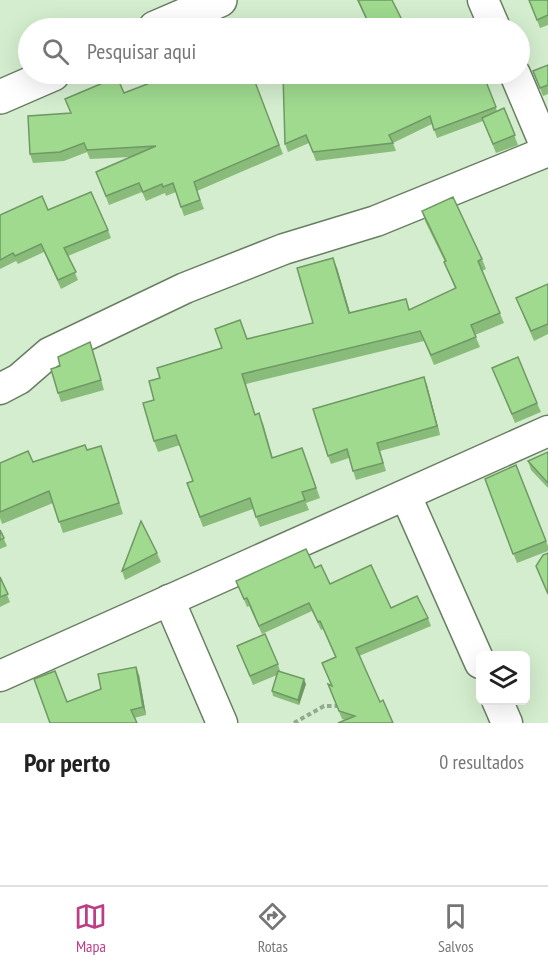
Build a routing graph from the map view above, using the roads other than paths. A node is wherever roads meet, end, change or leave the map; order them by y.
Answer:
1 (220, 0) edge
2 (483, 0) edge
3 (178, 18) edge
4 (491, 18) edge
5 (30, 84) edge
6 (519, 84) edge
7 (0, 97) edge
8 (548, 151) edge
9 (0, 389) edge
10 (548, 431) edge
11 (406, 496) junction
12 (169, 600) junction
13 (476, 654) edge
14 (0, 676) edge
15 (499, 705) edge
16 (222, 723) edge
17 (507, 723) edge

1 - 3 street
2 - 4 street
5 - 7 street
6 - 8 street
8 - 9 street
10 - 11 street
11 - 12 street
11 - 13 street
12 - 14 street
12 - 16 street
15 - 17 street

